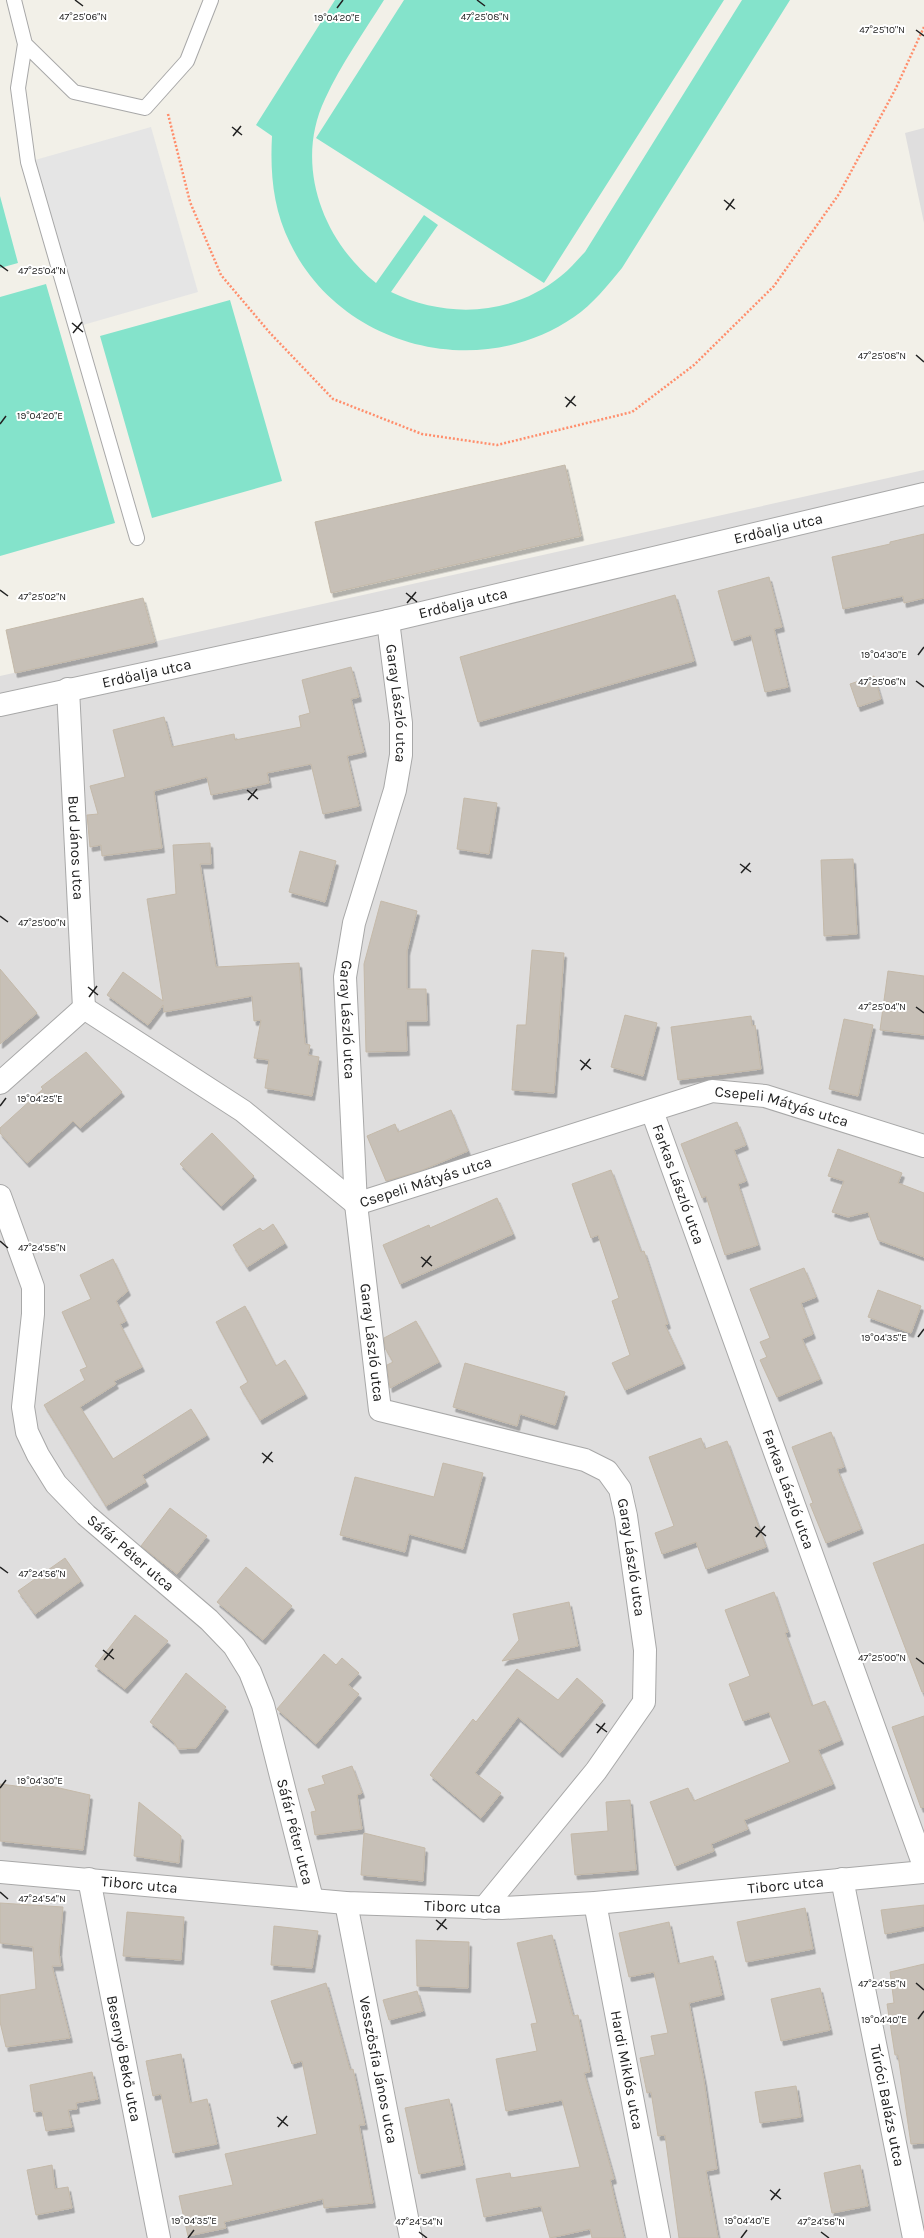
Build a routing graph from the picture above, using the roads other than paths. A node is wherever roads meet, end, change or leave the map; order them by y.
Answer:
1 (14, 0) edge
2 (211, 0) edge
3 (25, 44) junction
4 (924, 494) edge
5 (137, 538) dead end
6 (388, 621) junction
7 (68, 689) junction
8 (0, 705) edge
9 (84, 1008) junction
10 (0, 1082) edge
11 (652, 1111) junction
12 (924, 1146) edge
13 (0, 1196) edge
14 (356, 1204) junction
15 (924, 1866) edge
16 (0, 1872) edge
17 (924, 1872) edge
18 (89, 1879) junction
19 (842, 1879) junction
20 (312, 1898) junction
21 (346, 1903) junction
22 (594, 1903) junction
23 (484, 1908) junction
24 (159, 2238) edge
25 (411, 2238) edge
26 (659, 2238) edge
27 (914, 2238) edge

1 - 3 lane
2 - 3 lane
3 - 5 lane
4 - 6 street, Erdőalja utca
6 - 7 street, Erdőalja utca
6 - 14 street, Garay László utca
7 - 8 street, Erdőalja utca
7 - 9 street, Bud János utca
9 - 10 street
9 - 14 street, Csepeli Mátyás utca
11 - 12 street, Csepeli Mátyás utca
11 - 14 street, Csepeli Mátyás utca
11 - 15 street, Farkas László utca
13 - 20 street, Sáfár Péter utca
14 - 23 street, Garay László utca
16 - 18 street, Tiborc utca
17 - 19 street, Tiborc utca
18 - 20 street, Tiborc utca
18 - 24 street, Besenyő Bekő utca
19 - 22 street, Tiborc utca
19 - 27 street, Túróci Balázs utca
20 - 21 street, Tiborc utca
21 - 23 street, Tiborc utca
21 - 25 street, Vesszősfia János utca
22 - 23 street, Tiborc utca
22 - 26 street, Hardi Miklós utca

